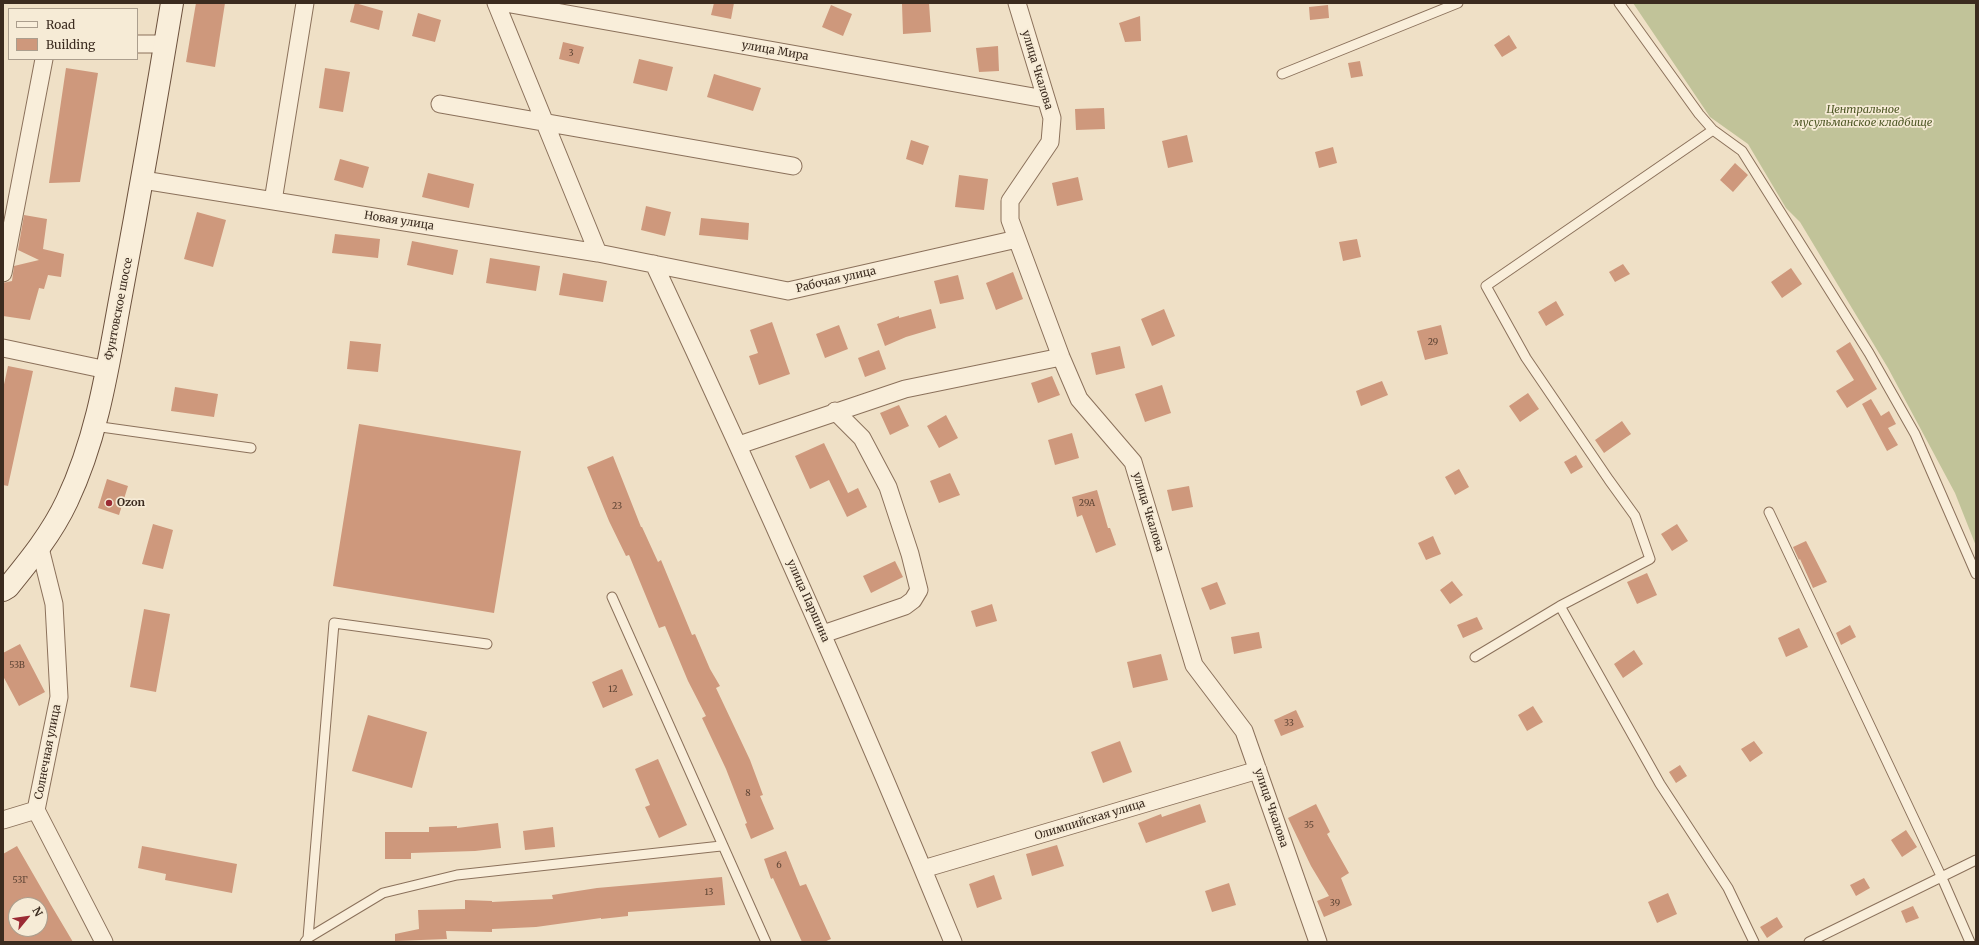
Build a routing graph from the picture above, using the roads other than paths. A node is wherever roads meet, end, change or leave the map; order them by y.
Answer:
1 (172, 3) edge
2 (305, 3) edge
3 (496, 3) edge
4 (505, 3) edge
5 (1017, 3) edge
6 (1458, 3) edge
7 (1619, 3) edge
8 (138, 44) edge
9 (165, 44) junction
10 (44, 60) edge
11 (1282, 74) dead end
12 (1045, 99) junction
13 (440, 104) dead end
14 (544, 122) junction
15 (1713, 130) junction
16 (794, 166) dead end
17 (143, 180) junction
18 (273, 201) junction
19 (1017, 239) junction
20 (598, 253) junction
21 (654, 264) junction
22 (3, 273) edge
23 (3, 348) edge
24 (1061, 357) junction
25 (107, 370) junction
26 (835, 411) junction
27 (94, 426) junction
28 (739, 446) junction
29 (251, 448) dead end
30 (1769, 512) dead end
31 (40, 548) junction
32 (1976, 574) edge
33 (3, 590) edge
34 (612, 597) dead end
35 (1560, 606) junction
36 (823, 634) junction
37 (488, 644) dead end
38 (1475, 657) dead end
39 (1258, 770) junction
40 (36, 810) junction
41 (3, 820) edge
42 (722, 846) junction
43 (1976, 860) edge
44 (923, 870) junction
45 (1942, 878) junction
46 (306, 940) edge
47 (104, 942) edge
48 (766, 942) edge
49 (953, 942) edge
50 (1318, 942) edge
51 (1754, 942) edge
52 (1809, 942) edge
53 (1970, 942) edge

1 - 9 street, Фунтовское шоссе
2 - 18 street
3 - 14 street
4 - 12 street, улица Мира
5 - 12 street, улица Чкалова
6 - 11 lane
7 - 15 lane
8 - 9 street
9 - 17 street, Фунтовское шоссе
10 - 22 street
12 - 19 street, улица Чкалова
13 - 14 street
14 - 16 street
14 - 20 street
15 - 32 lane
15 - 35 lane
17 - 18 street, Новая улица
17 - 25 street, Фунтовское шоссе
18 - 20 street, Новая улица
19 - 21 street, Рабочая улица
19 - 24 street, улица Чкалова
20 - 21 street, Новая улица
21 - 28 street, улица Паршина
23 - 25 street
24 - 26 street
24 - 39 street, улица Чкалова
25 - 27 street, Фунтовское шоссе
26 - 28 street
26 - 36 street
27 - 29 lane
27 - 31 street, Фунтовское шоссе
28 - 36 street, улица Паршина
30 - 45 lane
31 - 33 street, Фунтовское шоссе
31 - 40 street, Солнечная улица
34 - 42 lane
35 - 38 lane
35 - 51 lane
36 - 44 street, улица Паршина
37 - 46 lane
39 - 44 street, Олимпийская улица
39 - 50 street, улица Чкалова
40 - 41 street
40 - 47 street, Солнечная улица
42 - 46 lane
42 - 48 lane
43 - 45 lane
44 - 49 street, улица Паршина
45 - 52 lane
45 - 53 lane

